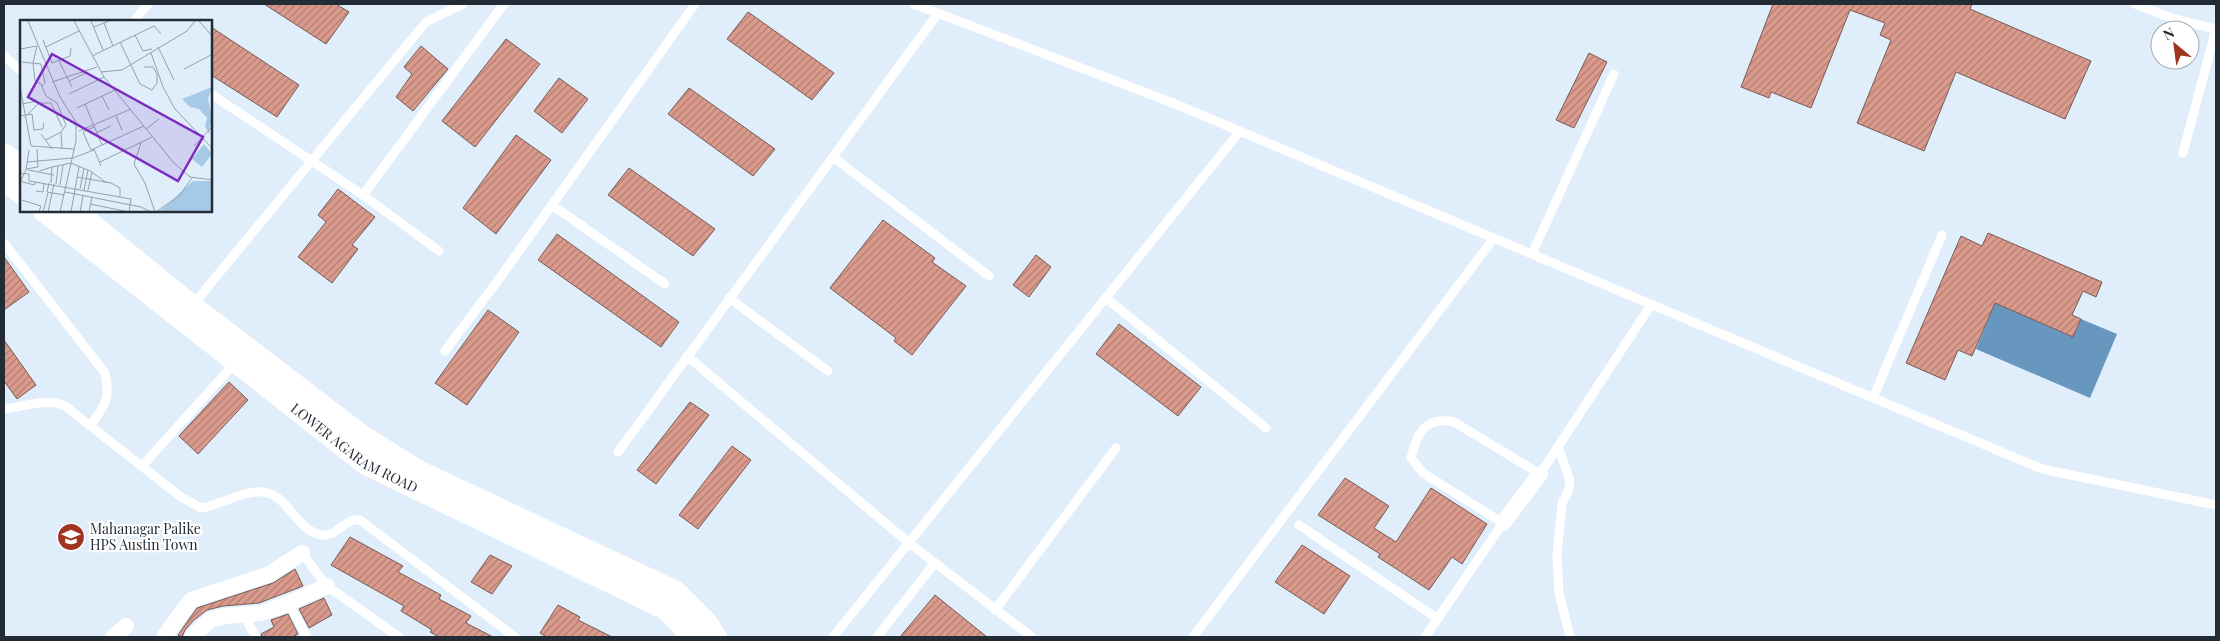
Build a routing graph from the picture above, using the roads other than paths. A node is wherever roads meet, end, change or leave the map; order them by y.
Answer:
1 (148, 4) edge
2 (464, 4) edge
3 (504, 4) edge
4 (695, 4) edge
5 (914, 4) edge
6 (2135, 4) edge
7 (938, 13) junction
8 (135, 20) edge
9 (4, 56) edge
10 (20, 70) edge
11 (1614, 74) dead end
12 (212, 95) edge
13 (1240, 131) junction
14 (2183, 153) dead end
15 (4, 154) edge
16 (833, 157) junction
17 (311, 161) junction
18 (20, 167) edge
19 (4, 179) edge
20 (20, 192) edge
21 (363, 195) junction
22 (552, 205) junction
23 (45, 212) edge
24 (76, 212) edge
25 (1942, 236) dead end
26 (1494, 238) junction
27 (4, 242) edge
28 (439, 251) dead end
29 (1532, 254) junction
30 (989, 276) dead end
31 (665, 284) dead end
32 (729, 298) junction
33 (1106, 298) junction
34 (1651, 304) junction
35 (186, 313) junction
36 (445, 351) dead end
37 (687, 356) junction
38 (235, 362) junction
39 (828, 371) dead end
40 (1873, 398) junction
41 (4, 409) edge
42 (91, 425) junction
43 (1266, 428) dead end
44 (1558, 446) junction
45 (1116, 448) dead end
46 (618, 452) dead end
47 (142, 466) junction
48 (1540, 474) junction
49 (2216, 505) edge
50 (1503, 523) junction
51 (1299, 525) dead end
52 (909, 543) junction
53 (302, 554) joint
54 (934, 564) junction
55 (326, 586) junction
56 (289, 603) junction
57 (995, 610) junction
58 (242, 614) junction
59 (1438, 619) junction
60 (126, 626) dead end
61 (169, 635) edge
62 (113, 637) edge
63 (192, 637) edge
64 (256, 637) edge
65 (306, 637) edge
66 (400, 637) edge
67 (515, 637) edge
68 (693, 637) edge
69 (716, 637) edge
70 (834, 637) edge
71 (877, 637) edge
72 (1032, 637) edge
73 (1193, 637) edge
74 (1425, 637) edge
75 (1570, 637) edge

1 - 8 lane
2 - 17 lane
3 - 21 lane
4 - 22 lane
5 - 7 lane
6 - 14 lane
7 - 13 lane
7 - 16 lane
9 - 10 lane
11 - 29 lane
12 - 17 lane
13 - 26 lane
13 - 33 lane
15 - 18 main road
16 - 30 lane
16 - 32 lane
17 - 21 lane
17 - 35 lane
19 - 20 main road
21 - 28 lane
22 - 31 lane
22 - 36 lane
23 - 35 main road, LOWER AGARAM ROAD
24 - 35 main road, LOWER AGARAM ROAD
25 - 40 lane
26 - 29 lane
26 - 73 lane
27 - 42 lane
29 - 34 lane
32 - 37 lane
32 - 39 lane
33 - 43 lane
33 - 52 lane
34 - 40 lane
34 - 44 lane
35 - 38 main road, LOWER AGARAM ROAD
35 - 69 main road, LOWER AGARAM ROAD
37 - 46 lane
37 - 52 lane
38 - 47 lane
38 - 68 main road, LOWER AGARAM ROAD
40 - 49 lane
41 - 42 lane
42 - 47 lane
44 - 48 lane
44 - 75 lane
45 - 57 lane
47 - 67 lane
48 - 50 street
48 - 50 lane
50 - 59 lane
51 - 59 lane
52 - 54 lane
52 - 70 lane
53 - 55 lane
53 - 61 street
54 - 57 lane
54 - 71 lane
55 - 56 street
55 - 66 lane
56 - 58 street
56 - 65 lane
57 - 72 lane
58 - 63 street
58 - 64 lane
59 - 74 lane
60 - 62 street

